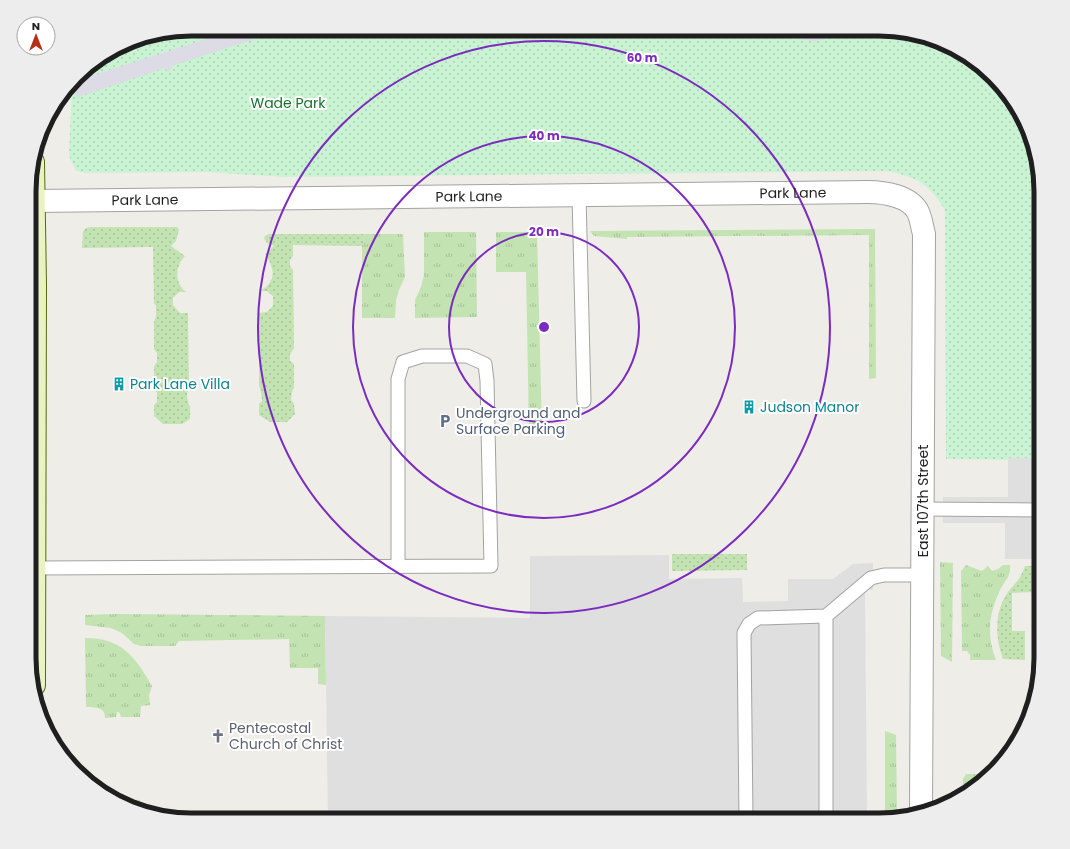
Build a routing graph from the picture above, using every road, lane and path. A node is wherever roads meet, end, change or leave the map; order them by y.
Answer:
1 (579, 195) junction
2 (904, 198) joint
3 (36, 201) edge
4 (584, 401) dead end
5 (923, 509) junction
6 (1034, 510) edge
7 (398, 566) junction
8 (36, 568) edge
9 (922, 575) junction
10 (826, 616) junction
11 (921, 807) edge
12 (746, 813) edge
13 (826, 813) edge

1 - 2 street, Park Lane
1 - 3 street, Park Lane
1 - 4 lane
2 - 5 street, East 107th Street
5 - 6 lane
5 - 9 street, East 107th Street
7 - 7 lane
7 - 8 lane
9 - 10 lane
9 - 11 street, East 107th Street
10 - 12 lane
10 - 13 lane

